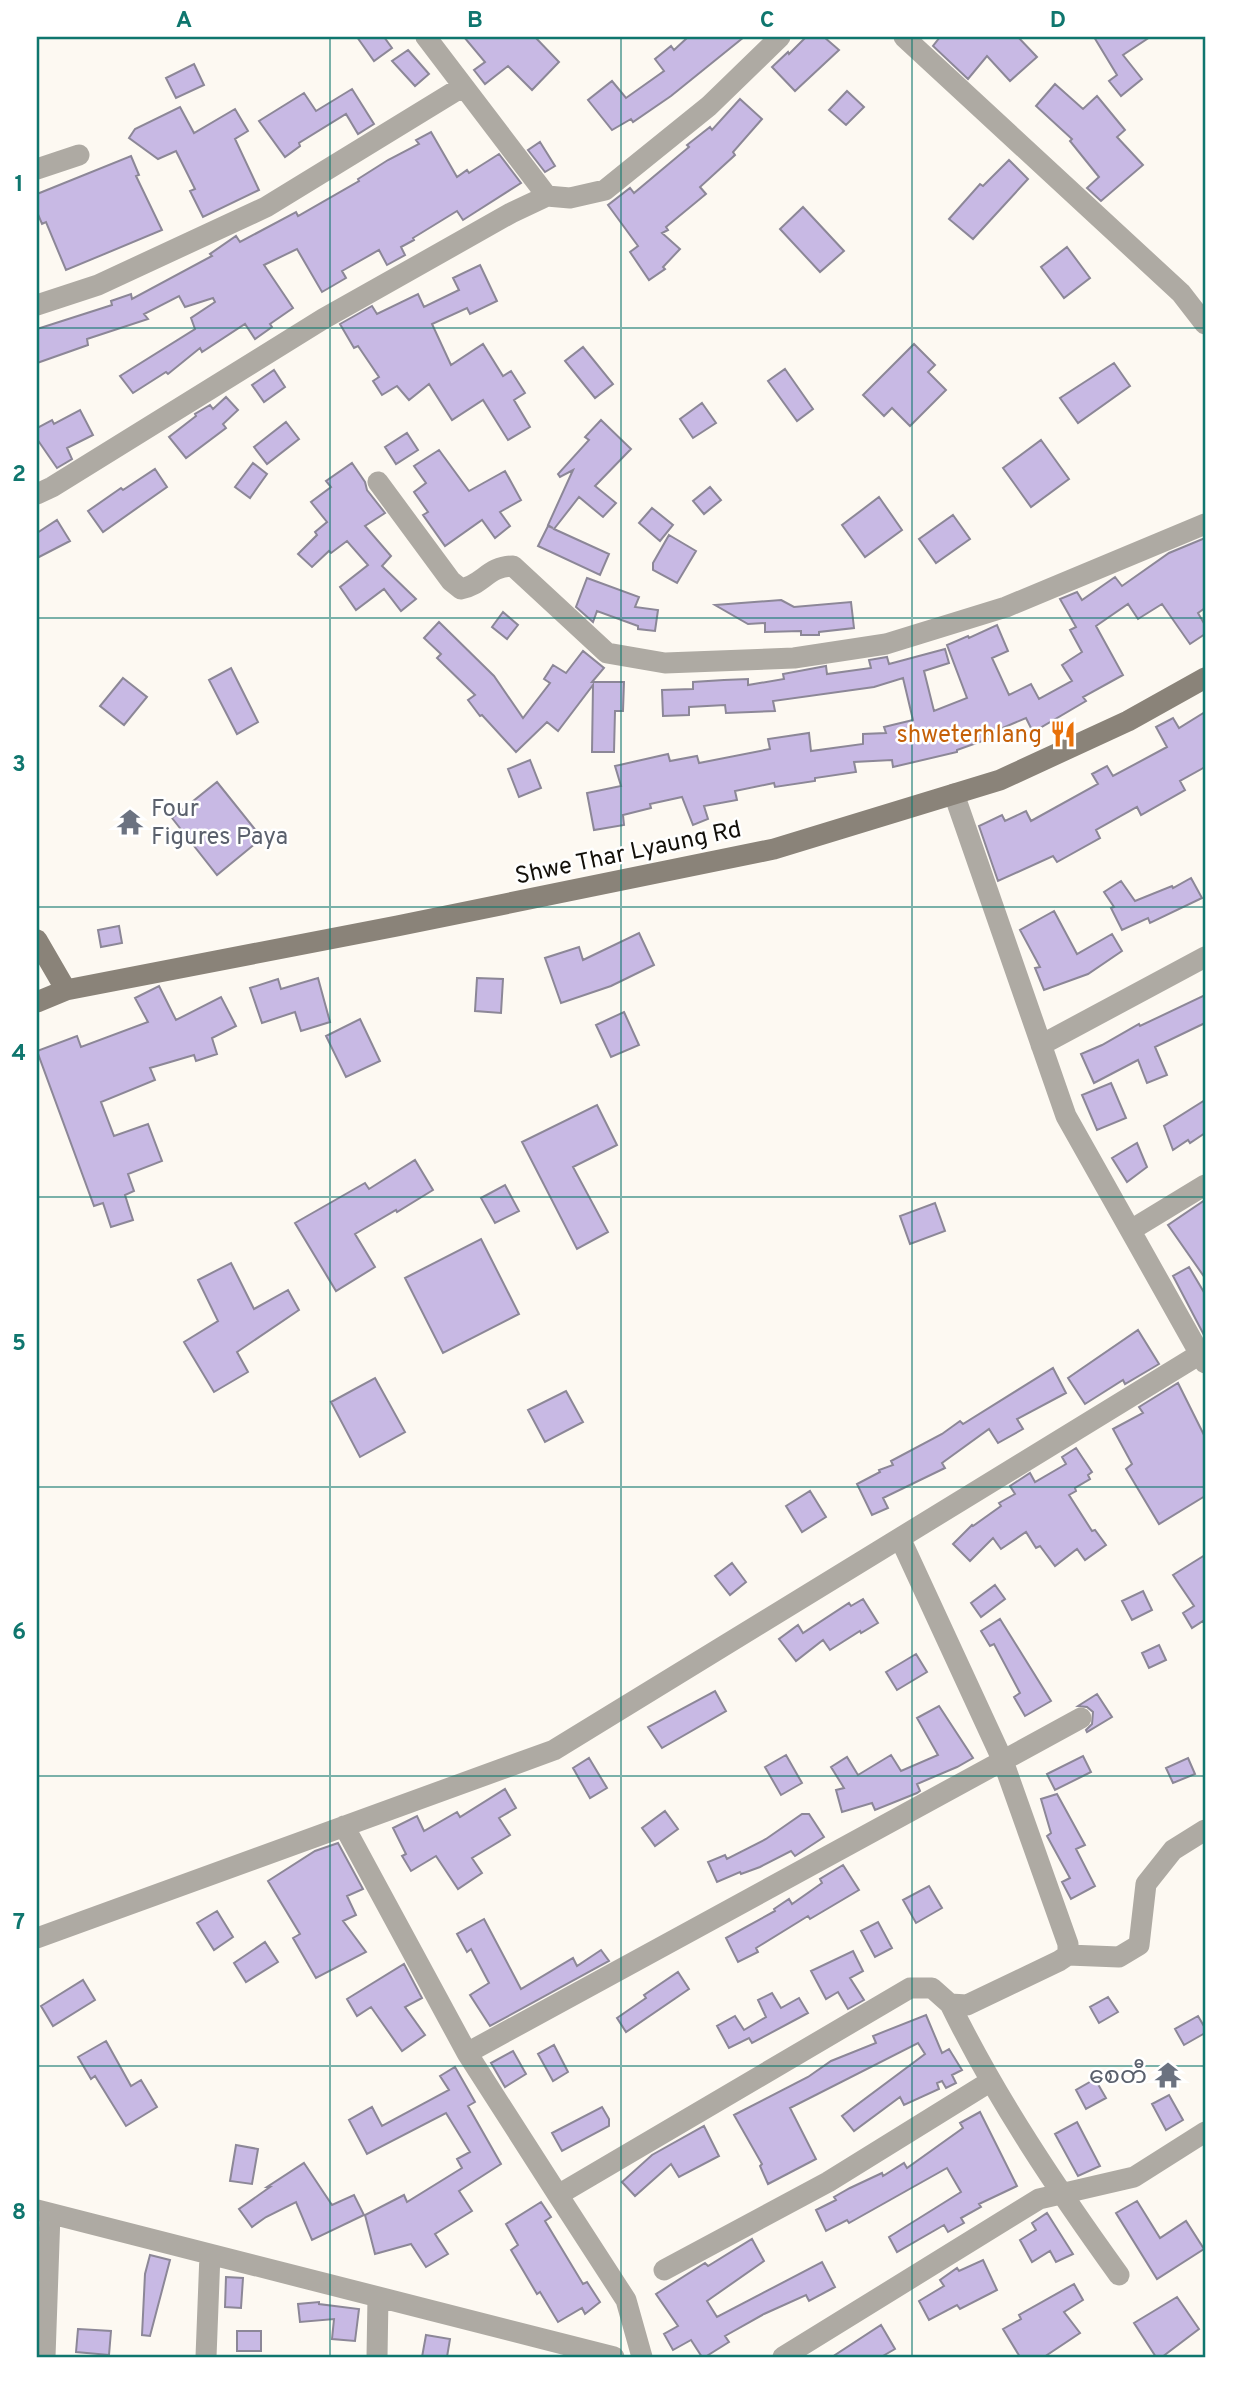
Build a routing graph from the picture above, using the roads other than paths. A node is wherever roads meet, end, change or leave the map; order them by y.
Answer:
1 (425, 37) edge
2 (780, 37) edge
3 (904, 37) edge
4 (462, 87) junction
5 (79, 155) dead end
6 (37, 169) edge
7 (548, 196) junction
8 (37, 305) edge
9 (1205, 324) edge
10 (378, 482) dead end
11 (37, 494) edge
12 (1205, 524) edge
13 (1205, 678) edge
14 (954, 794) junction
15 (37, 940) edge
16 (1205, 957) edge
17 (66, 990) junction
18 (37, 1002) edge
19 (1041, 1045) junction
20 (1205, 1185) edge
21 (1131, 1230) junction
22 (1204, 1356) edge
23 (900, 1538) junction
24 (1081, 1718) dead end
25 (1003, 1761) junction
26 (344, 1826) junction
27 (1205, 1830) edge
28 (37, 1938) edge
29 (1068, 1955) junction
30 (950, 2004) junction
31 (467, 2053) junction
32 (991, 2081) junction
33 (1205, 2132) edge
34 (1060, 2194) junction
35 (558, 2195) junction
36 (43, 2212) edge
37 (210, 2254) junction
38 (664, 2270) dead end
39 (1119, 2275) dead end
40 (377, 2297) junction
41 (570, 2352) edge
42 (46, 2357) edge
43 (206, 2357) edge
44 (377, 2357) edge
45 (614, 2357) edge
46 (642, 2357) edge
47 (783, 2357) edge

1 - 4 street
2 - 7 street
3 - 9 street
4 - 7 street
4 - 8 street
5 - 6 street
7 - 11 street
10 - 12 street
13 - 14 street, Shwe Thar Lyaung Rd
14 - 17 street, Shwe Thar Lyaung Rd
14 - 19 street
15 - 17 street
16 - 19 street
17 - 18 street, Shwe Thar Lyaung Rd
19 - 21 street
20 - 21 street
21 - 22 street
22 - 23 street
23 - 25 street
23 - 26 street
24 - 25 street
25 - 29 street
25 - 31 street
26 - 28 street
26 - 31 street
27 - 29 street
29 - 30 street
30 - 32 street
30 - 35 street
31 - 35 street
32 - 34 street
32 - 38 street
33 - 34 street
34 - 39 street
34 - 47 street
35 - 46 street
36 - 37 street
36 - 42 street
37 - 40 street
37 - 43 street
40 - 41 street
40 - 44 street
41 - 45 street

